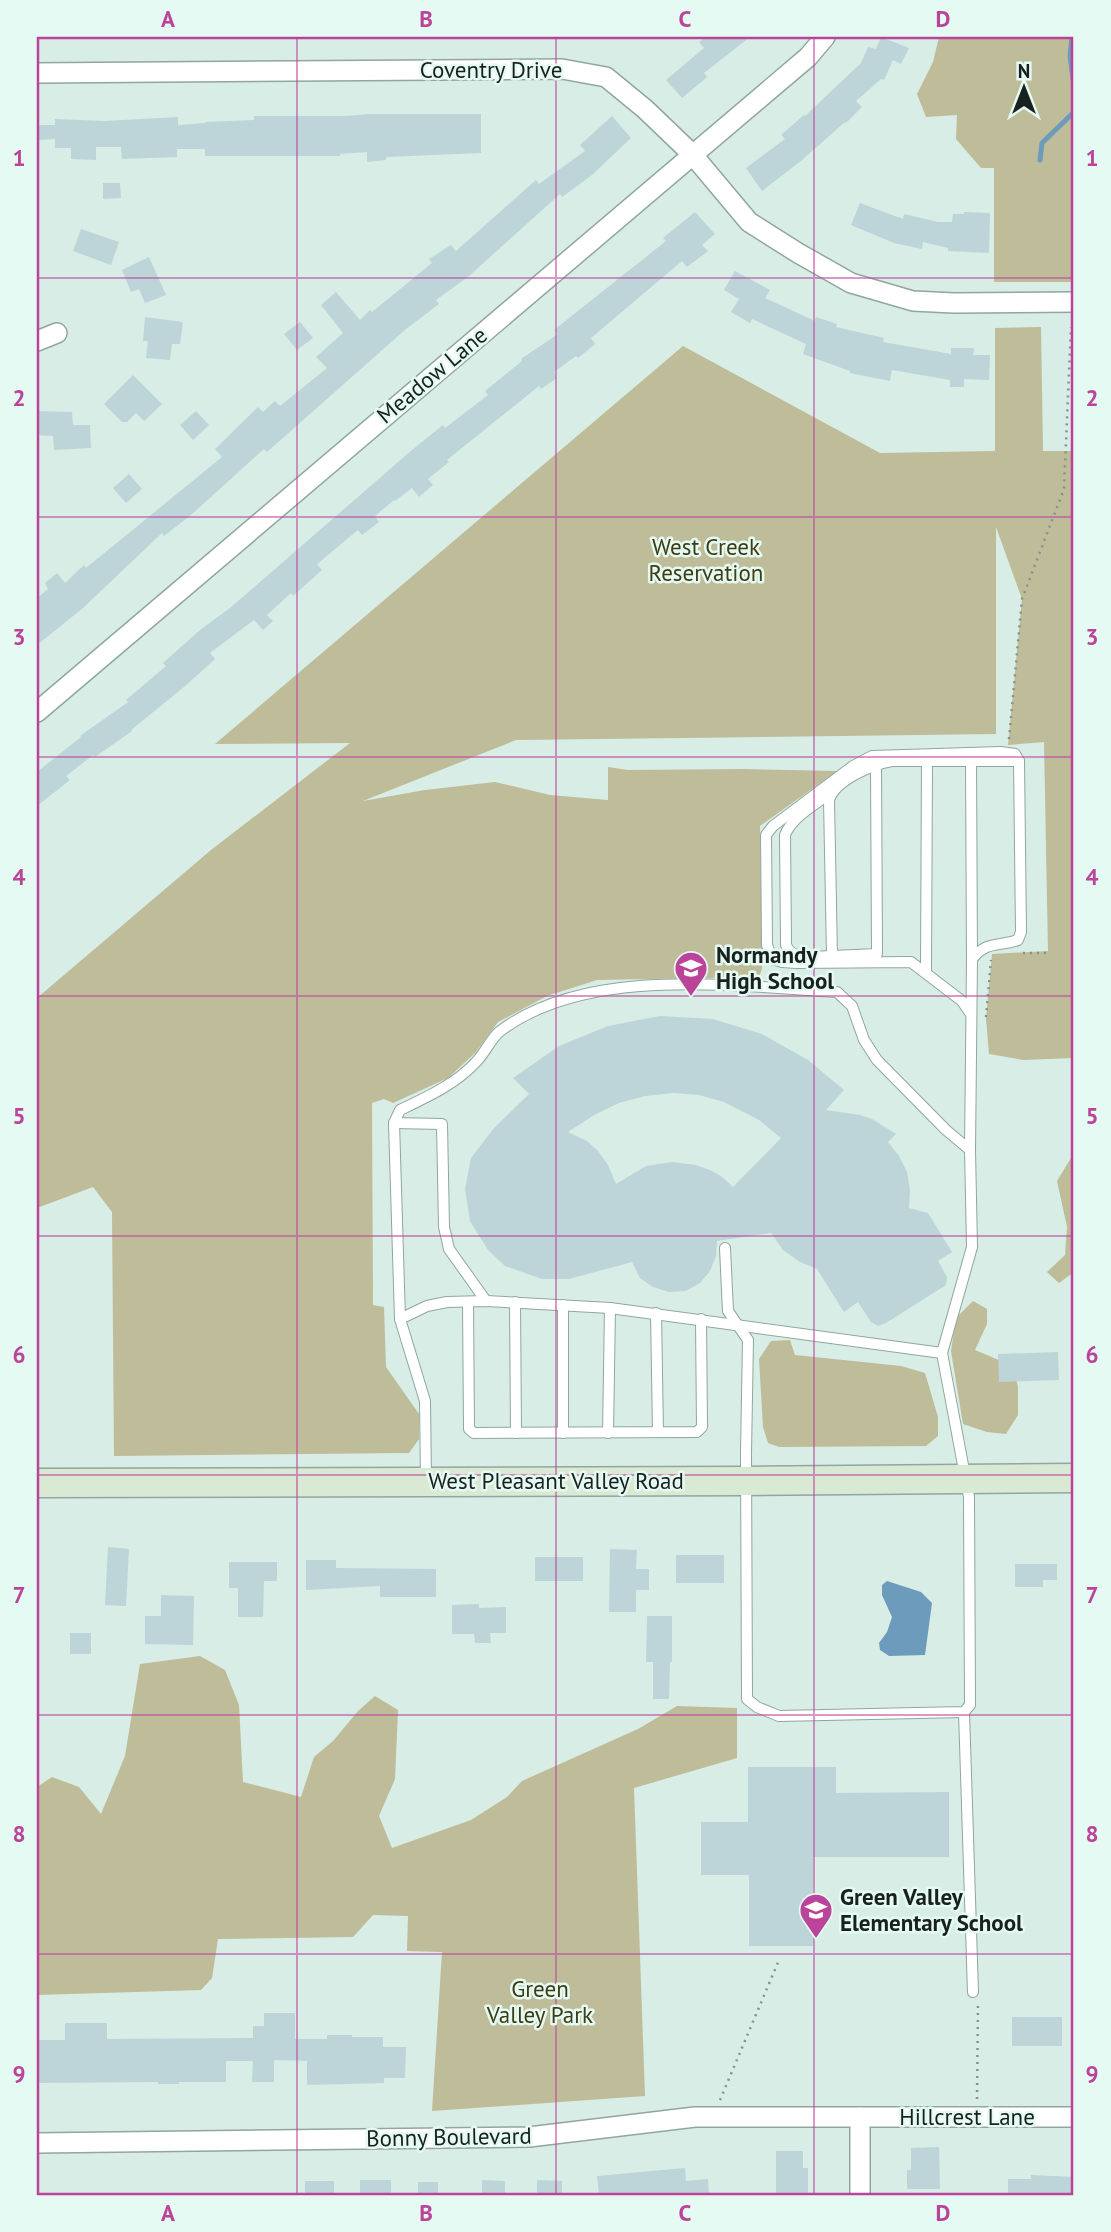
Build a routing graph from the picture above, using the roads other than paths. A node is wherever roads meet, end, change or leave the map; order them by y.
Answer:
1 (825, 37) edge
2 (37, 73) edge
3 (692, 154) junction
4 (1074, 302) edge
5 (57, 333) dead end
6 (37, 341) edge
7 (37, 712) edge
8 (927, 761) junction
9 (971, 761) junction
10 (1019, 761) junction
11 (876, 765) junction
12 (831, 793) junction
13 (832, 956) junction
14 (972, 960) junction
15 (926, 972) junction
16 (971, 1020) junction
17 (394, 1123) junction
18 (970, 1150) junction
19 (726, 1248) dead end
20 (486, 1301) junction
21 (468, 1302) junction
22 (515, 1302) junction
23 (564, 1305) junction
24 (610, 1308) junction
25 (656, 1313) junction
26 (400, 1319) junction
27 (701, 1320) junction
28 (739, 1326) junction
29 (942, 1353) junction
30 (516, 1433) junction
31 (563, 1433) junction
32 (608, 1433) junction
33 (658, 1433) junction
34 (1074, 1478) edge
35 (967, 1480) junction
36 (746, 1481) junction
37 (426, 1482) junction
38 (37, 1483) edge
39 (964, 1712) junction
40 (974, 1992) road end
41 (860, 2116) junction
42 (1074, 2116) edge
43 (37, 2143) edge
44 (860, 2195) edge

1 - 3 street, Meadow Lane
2 - 3 street, Coventry Drive
3 - 4 street, Coventry Drive
3 - 7 street, Meadow Lane
5 - 6 street
8 - 9 lane
8 - 11 lane
8 - 15 lane
9 - 10 lane
9 - 14 lane
10 - 14 lane
10 - 15 lane
11 - 12 lane
11 - 13 lane
12 - 13 lane
12 - 13 lane
14 - 16 lane
15 - 16 lane
16 - 18 lane
17 - 18 lane
17 - 20 lane
17 - 26 lane
18 - 29 lane
19 - 28 lane
20 - 21 lane
20 - 22 lane
21 - 26 lane
21 - 30 lane
22 - 23 lane
22 - 30 lane
23 - 24 lane
23 - 31 lane
24 - 25 lane
24 - 32 lane
25 - 27 lane
25 - 33 lane
26 - 37 lane
27 - 28 lane
27 - 33 lane
28 - 29 lane
28 - 36 lane
29 - 35 lane
30 - 31 lane
31 - 32 lane
32 - 33 lane
34 - 35 main road, West Pleasant Valley Road
35 - 36 main road, West Pleasant Valley Road
35 - 39 lane
36 - 37 main road, West Pleasant Valley Road
36 - 39 lane
37 - 38 main road, West Pleasant Valley Road
39 - 40 lane
41 - 42 street, Hillcrest Lane
41 - 43 street, Bonny Boulevard
41 - 44 street

